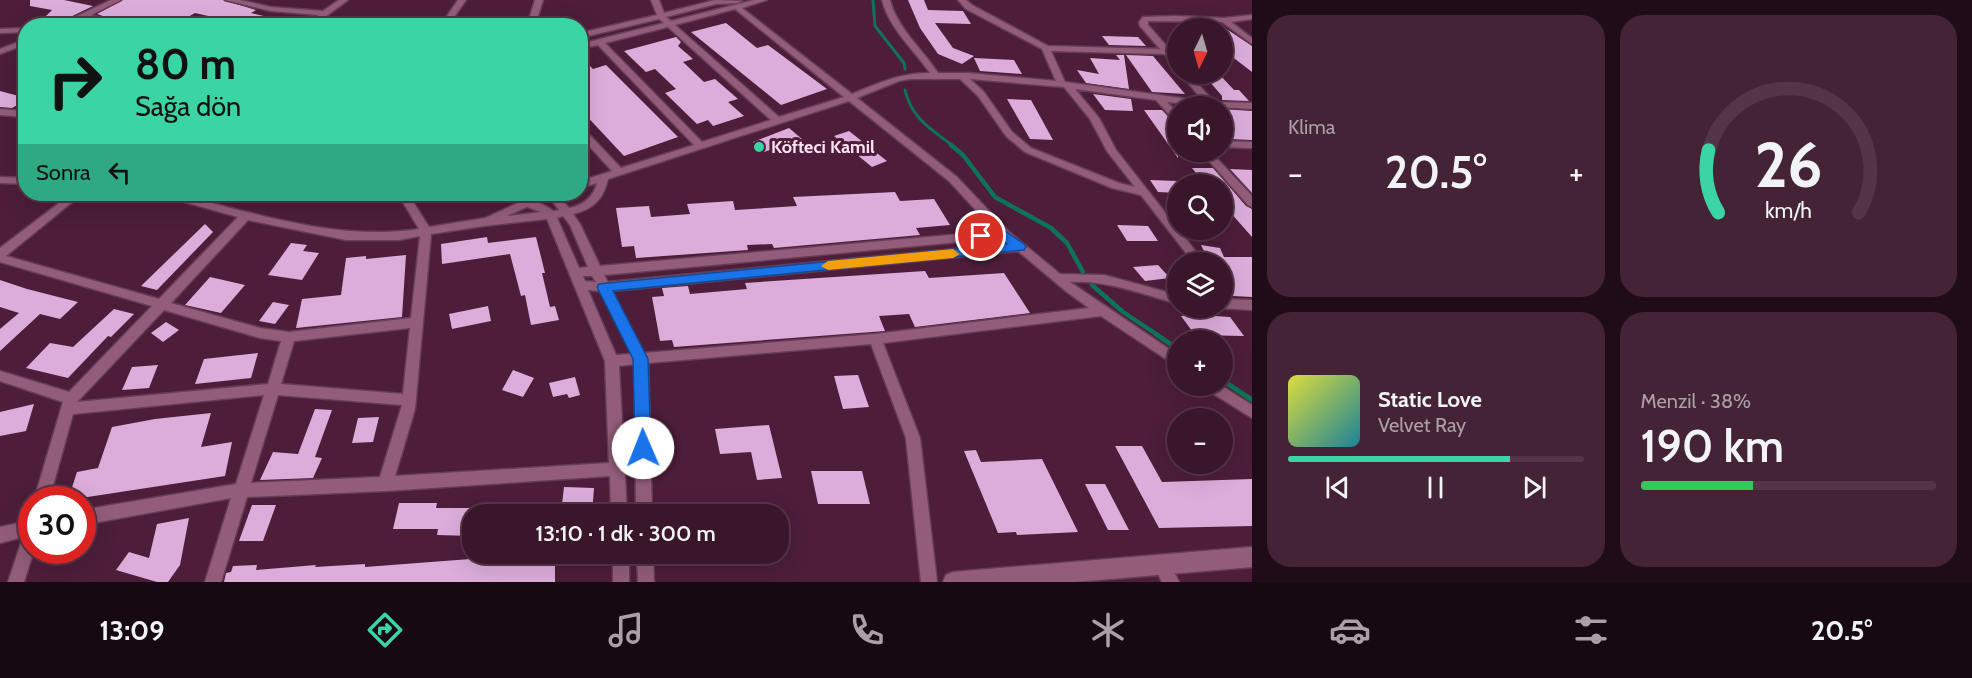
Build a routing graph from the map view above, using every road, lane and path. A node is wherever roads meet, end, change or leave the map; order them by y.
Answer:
1 (97, 0) edge
2 (231, 0) edge
3 (344, 0) edge
4 (462, 0) edge
5 (539, 0) edge
6 (655, 0) edge
7 (751, 0) edge
8 (763, 0) edge
9 (886, 0) edge
10 (980, 0) edge
11 (114, 2) edge
12 (964, 2) edge
13 (737, 7) junction
14 (1252, 8) edge
15 (325, 13) junction
16 (83, 15) junction
17 (661, 16) junction
18 (1252, 17) edge
19 (77, 18) edge
20 (94, 18) edge
21 (318, 18) edge
22 (450, 18) edge
23 (533, 18) edge
24 (1232, 18) edge
25 (1167, 19) edge
26 (1233, 19) edge
27 (669, 24) junction
28 (1233, 25) edge
29 (18, 30) edge
30 (0, 31) edge
31 (588, 34) edge
32 (600, 42) junction
33 (1252, 42) edge
34 (18, 44) edge
35 (588, 45) edge
36 (1046, 48) junction
37 (0, 52) edge
38 (1167, 52) joint
39 (935, 75) junction
40 (962, 76) junction
41 (1193, 84) edge
42 (1064, 85) junction
43 (1203, 96) edge
44 (852, 97) junction
45 (1160, 99) junction
46 (1167, 100) edge
47 (1233, 106) edge
48 (1252, 106) edge
49 (1167, 107) edge
50 (778, 121) junction
51 (588, 139) edge
52 (1233, 144) edge
53 (1252, 145) edge
54 (700, 146) junction
55 (1215, 162) edge
56 (619, 172) junction
57 (603, 178) junction
58 (0, 180) edge
59 (18, 180) edge
60 (588, 183) edge
61 (1146, 193) junction
62 (68, 201) edge
63 (192, 201) edge
64 (407, 201) edge
65 (516, 201) edge
66 (528, 201) edge
67 (558, 201) edge
68 (1252, 203) edge
69 (567, 212) junction
70 (551, 215) junction
71 (246, 216) junction
72 (484, 222) junction
73 (426, 232) junction
74 (1004, 234) junction
75 (1020, 247) junction
76 (1191, 252) edge
77 (0, 256) edge
78 (595, 269) junction
79 (1057, 278) junction
80 (576, 279) junction
81 (604, 287) junction
82 (1167, 297) edge
83 (1233, 302) edge
84 (162, 304) junction
85 (1252, 304) edge
86 (1102, 311) junction
87 (417, 322) junction
88 (289, 337) junction
89 (875, 339) junction
90 (1167, 355) edge
91 (641, 359) junction
92 (612, 361) junction
93 (0, 376) edge
94 (272, 389) junction
95 (1227, 396) edge
96 (409, 400) junction
97 (70, 404) junction
98 (1252, 412) edge
99 (617, 468) junction
100 (385, 484) junction
101 (45, 486) edge
102 (241, 490) junction
103 (619, 504) edge
104 (644, 504) edge
105 (96, 515) edge
106 (18, 531) edge
107 (0, 535) edge
108 (1252, 557) edge
109 (22, 564) edge
110 (621, 564) edge
111 (645, 564) edge
112 (1161, 564) junction
113 (16, 582) edge
114 (213, 582) edge
115 (621, 582) edge
116 (646, 582) edge
117 (929, 582) edge
118 (953, 582) edge
119 (1171, 582) edge

1 - 11 street
2 - 15 street
3 - 15 street
4 - 22 street
5 - 23 street
6 - 17 street
7 - 17 street
8 - 13 street
9 - 39 street
10 - 12 street
11 - 16 street
12 - 36 street
13 - 27 street
13 - 44 street
14 - 24 street
15 - 21 street
16 - 19 street
16 - 20 street
17 - 27 street
17 - 31 street
18 - 26 street
25 - 38 street
27 - 32 street
27 - 50 street
28 - 33 street
29 - 30 street
32 - 35 street
32 - 54 street
34 - 37 street
36 - 38 street
36 - 42 street
39 - 40 street
39 - 44 street
40 - 42 street
40 - 61 street
41 - 43 street
42 - 45 street
42 - 61 street
44 - 50 street
44 - 74 street
45 - 46 street
45 - 49 street
47 - 48 street
50 - 54 street
51 - 56 street
52 - 53 street
54 - 56 street
55 - 68 street
56 - 57 street
57 - 60 street
57 - 69 street
58 - 59 street
61 - 76 street
62 - 77 street
63 - 71 street
64 - 73 street
65 - 72 street
66 - 70 street
67 - 69 street
69 - 70 street
69 - 78 street
70 - 72 street
70 - 80 street
71 - 73 street
71 - 84 street
72 - 73 street
73 - 87 street
74 - 75 street
74 - 78 street
75 - 79 street
75 - 81 street
77 - 84 street
78 - 80 street
78 - 81 street
79 - 82 street
79 - 86 street
80 - 81 street
80 - 92 street
81 - 91 street
83 - 85 street
84 - 88 street
84 - 97 street
86 - 89 street
86 - 90 street
87 - 88 street
87 - 96 street
88 - 94 street
89 - 91 street
89 - 117 street
91 - 92 street
91 - 104 street
92 - 99 street
93 - 97 street
94 - 96 street
94 - 97 street
94 - 102 street
95 - 98 street
96 - 100 street
97 - 101 street
99 - 100 street
99 - 103 street
100 - 102 street
102 - 105 street
102 - 114 street
106 - 107 street
108 - 112 main road
109 - 113 street
110 - 115 street
111 - 116 street
112 - 118 main road
112 - 119 street

